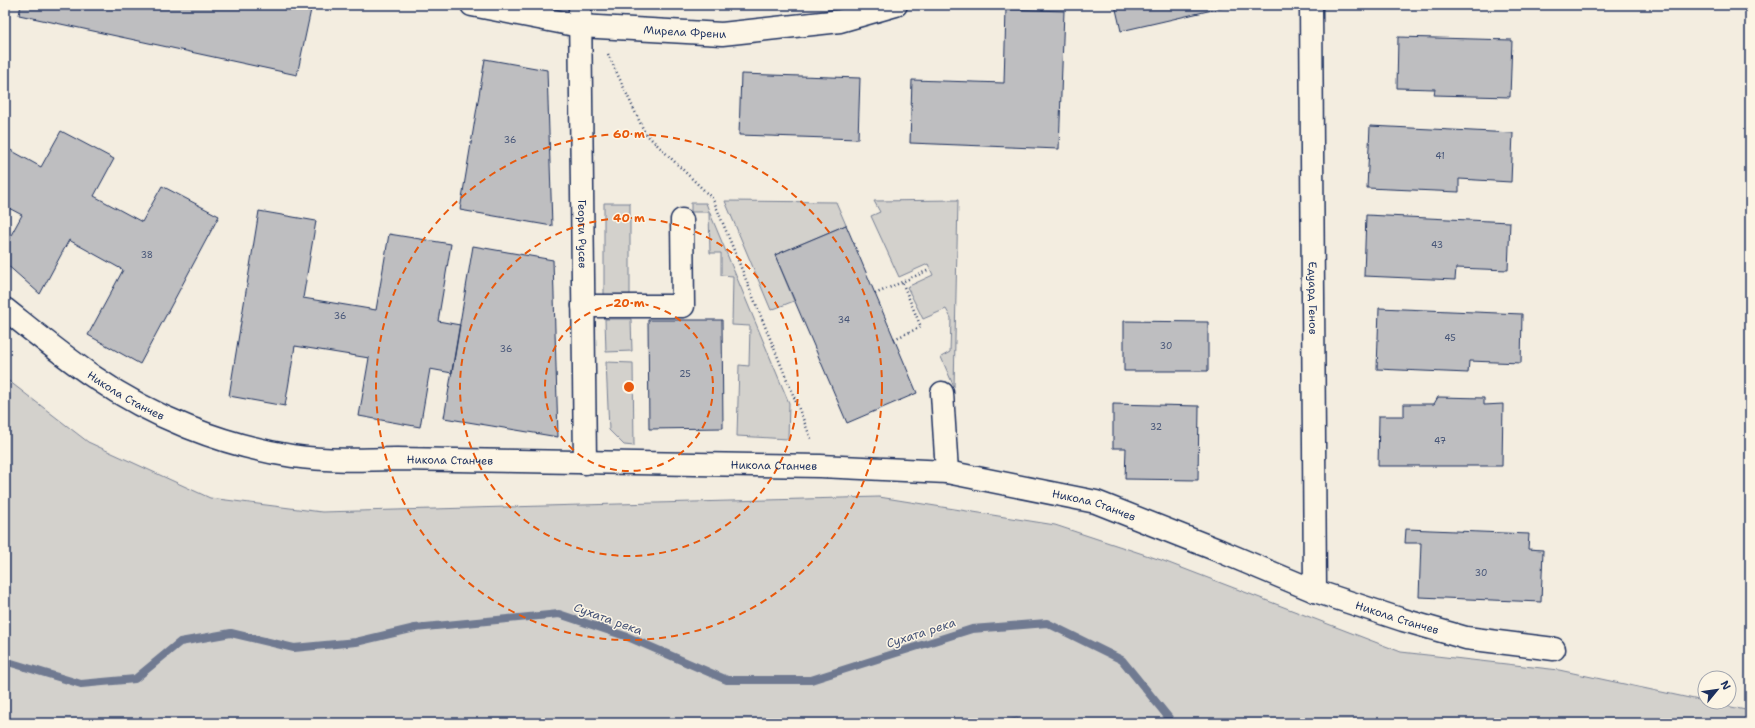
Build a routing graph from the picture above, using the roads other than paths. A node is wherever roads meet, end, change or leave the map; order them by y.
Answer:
1 (472, 5) edge
2 (896, 5) edge
3 (1311, 5) edge
4 (580, 16) edge
5 (682, 220) dead end
6 (583, 306) junction
7 (5, 309) edge
8 (942, 393) dead end
9 (584, 463) junction
10 (947, 472) junction
11 (1315, 591) junction
12 (1554, 648) dead end

1 - 4 street, Мирела Френи
2 - 4 street, Мирела Френи
3 - 11 street, Едуард Генов
4 - 6 street, Георги Русев
5 - 6 street
6 - 9 street, Георги Русев
7 - 9 street, Никола Станчев
8 - 10 street
9 - 10 street, Никола Станчев
10 - 11 street, Никола Станчев
11 - 12 street, Никола Станчев

